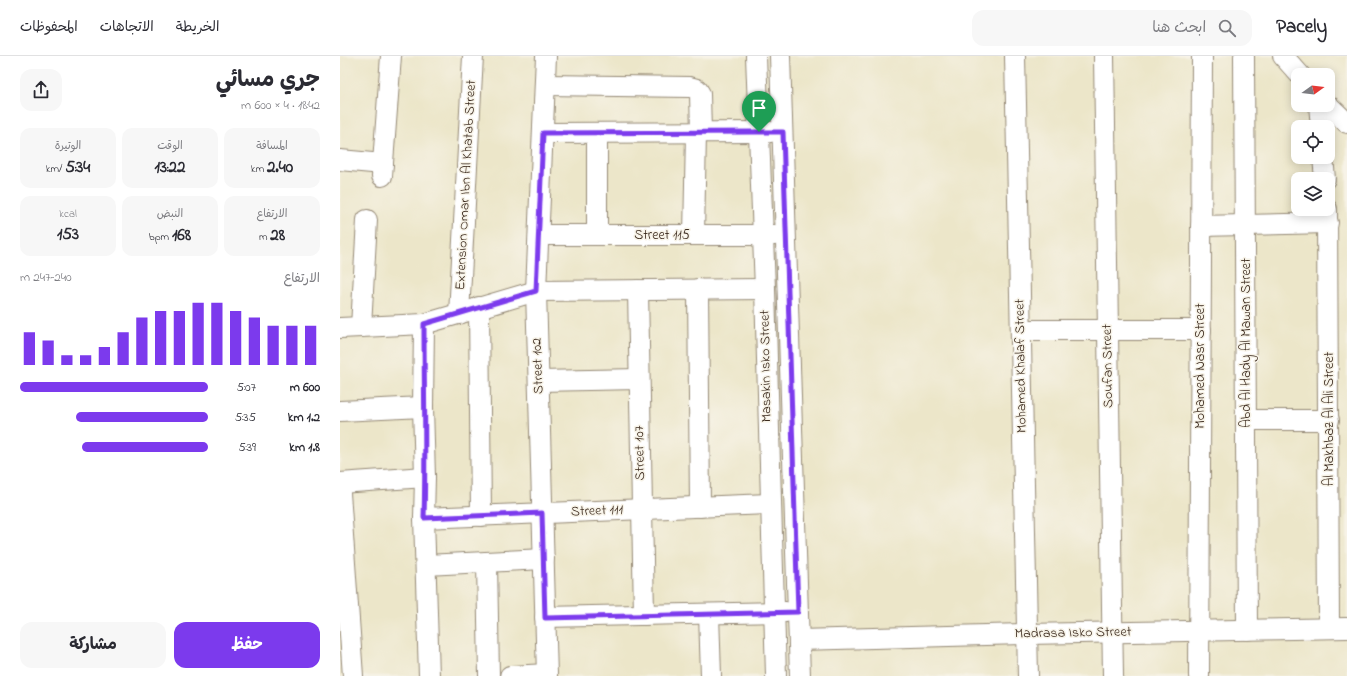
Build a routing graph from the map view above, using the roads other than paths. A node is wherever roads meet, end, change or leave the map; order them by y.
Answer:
1 (391, 56) edge
2 (473, 56) edge
3 (546, 56) edge
4 (756, 56) edge
5 (780, 56) edge
6 (1015, 56) edge
7 (1104, 56) edge
8 (1202, 56) edge
9 (1244, 56) edge
10 (1283, 56) edge
11 (1294, 68) edge
12 (545, 85) junction
13 (1335, 112) edge
14 (1347, 123) edge
15 (698, 132) junction
16 (759, 132) junction
17 (783, 132) junction
18 (543, 133) junction
19 (597, 133) junction
20 (340, 160) edge
21 (1327, 216) edge
22 (366, 220) dead end
23 (1245, 225) junction
24 (1201, 226) junction
25 (762, 234) junction
26 (786, 234) junction
27 (538, 235) junction
28 (596, 235) junction
29 (694, 235) junction
30 (698, 289) junction
31 (765, 289) junction
32 (638, 290) junction
33 (536, 291) junction
34 (479, 307) junction
35 (459, 314) junction
36 (424, 324) junction
37 (362, 327) junction
38 (340, 328) edge
39 (1020, 330) junction
40 (1108, 330) junction
41 (1201, 330) junction
42 (639, 379) junction
43 (539, 381) junction
44 (767, 396) junction
45 (791, 397) junction
46 (424, 408) junction
47 (340, 411) edge
48 (1246, 420) junction
49 (1328, 420) junction
50 (425, 477) junction
51 (340, 483) edge
52 (340, 493) edge
53 (770, 504) junction
54 (700, 506) junction
55 (642, 509) junction
56 (542, 513) junction
57 (481, 516) junction
58 (424, 518) junction
59 (544, 559) junction
60 (487, 562) junction
61 (426, 565) junction
62 (773, 612) junction
63 (798, 612) junction
64 (709, 614) junction
65 (644, 615) junction
66 (545, 618) junction
67 (1338, 628) edge
68 (1199, 630) junction
69 (1247, 630) junction
70 (1112, 632) junction
71 (1027, 634) junction
72 (799, 640) junction
73 (348, 665) edge
74 (547, 675) edge
75 (429, 676) edge
76 (489, 676) edge
77 (510, 676) edge
78 (711, 676) edge
79 (776, 676) edge
80 (800, 676) edge
81 (1028, 676) edge
82 (1113, 676) edge
83 (1199, 676) edge

1 - 20 street
2 - 35 street, Extension Omar Ibn Al Khatab Street
3 - 12 street, Street 102
4 - 16 street, Masakin Isko Street
5 - 17 street, Masakin Isko Street
6 - 39 street, Mohamed Khalaf Street
7 - 40 street, Soufan Street
8 - 24 street, Mohamed Nasr Street
9 - 23 street, Abd Al Hady Al Mawan Street
10 - 11 street
12 - 15 street
12 - 18 street, Street 102
13 - 14 street
15 - 16 street
15 - 19 street
15 - 29 street
16 - 17 street
16 - 25 street, Masakin Isko Street
17 - 26 street, Masakin Isko Street
18 - 19 street
18 - 27 street, Street 102
19 - 28 street
21 - 23 street
21 - 49 street, Al Makhbaz Al Ali Street
22 - 37 street
23 - 24 street
23 - 48 street, Abd Al Hady Al Mawan Street
24 - 41 street, Mohamed Nasr Street
25 - 26 street, Street 115
25 - 29 street, Street 115
25 - 31 street, Masakin Isko Street
26 - 45 street, Masakin Isko Street
27 - 28 street, Street 115
27 - 33 street, Street 102
28 - 29 street, Street 115
30 - 31 street
30 - 32 street
30 - 54 street
31 - 44 street, Masakin Isko Street
32 - 33 street
32 - 42 street, Street 107
33 - 34 street
33 - 43 street, Street 102
34 - 35 street
34 - 57 street
35 - 36 street
36 - 37 street
36 - 46 street
37 - 38 street
39 - 40 street
39 - 71 street, Mohamed Khalaf Street
40 - 41 street
40 - 70 street, Soufan Street
41 - 68 street, Mohamed Nasr Street
42 - 43 street
42 - 55 street, Street 107
43 - 56 street, Street 102
44 - 45 street
44 - 53 street, Masakin Isko Street
45 - 63 street, Masakin Isko Street
46 - 47 street
46 - 50 street
48 - 49 street
48 - 69 street, Abd Al Hady Al Mawan Street
49 - 67 street, Al Makhbaz Al Ali Street
50 - 51 street
50 - 58 street
52 - 73 street
53 - 54 street, Street 111
53 - 62 street, Masakin Isko Street
54 - 55 street, Street 111
55 - 56 street, Street 111
55 - 65 street, Street 107
56 - 57 street, Street 111
56 - 59 street, Street 102
57 - 58 street, Street 111
58 - 61 street
59 - 60 street
59 - 66 street, Street 102
60 - 61 street
60 - 76 street
61 - 75 street
62 - 63 street
62 - 64 street
62 - 79 street, Masakin Isko Street
63 - 72 street, Masakin Isko Street
64 - 65 street
64 - 78 street
65 - 66 street
66 - 74 street, Street 102
67 - 69 street, Madrasa Isko Street
68 - 69 street, Madrasa Isko Street
68 - 70 street, Madrasa Isko Street
68 - 83 street, Mohamed Nasr Street
70 - 71 street, Madrasa Isko Street
70 - 82 street, Soufan Street
71 - 72 street, Madrasa Isko Street
71 - 81 street, Mohamed Khalaf Street
72 - 80 street, Masakin Isko Street
74 - 77 street

